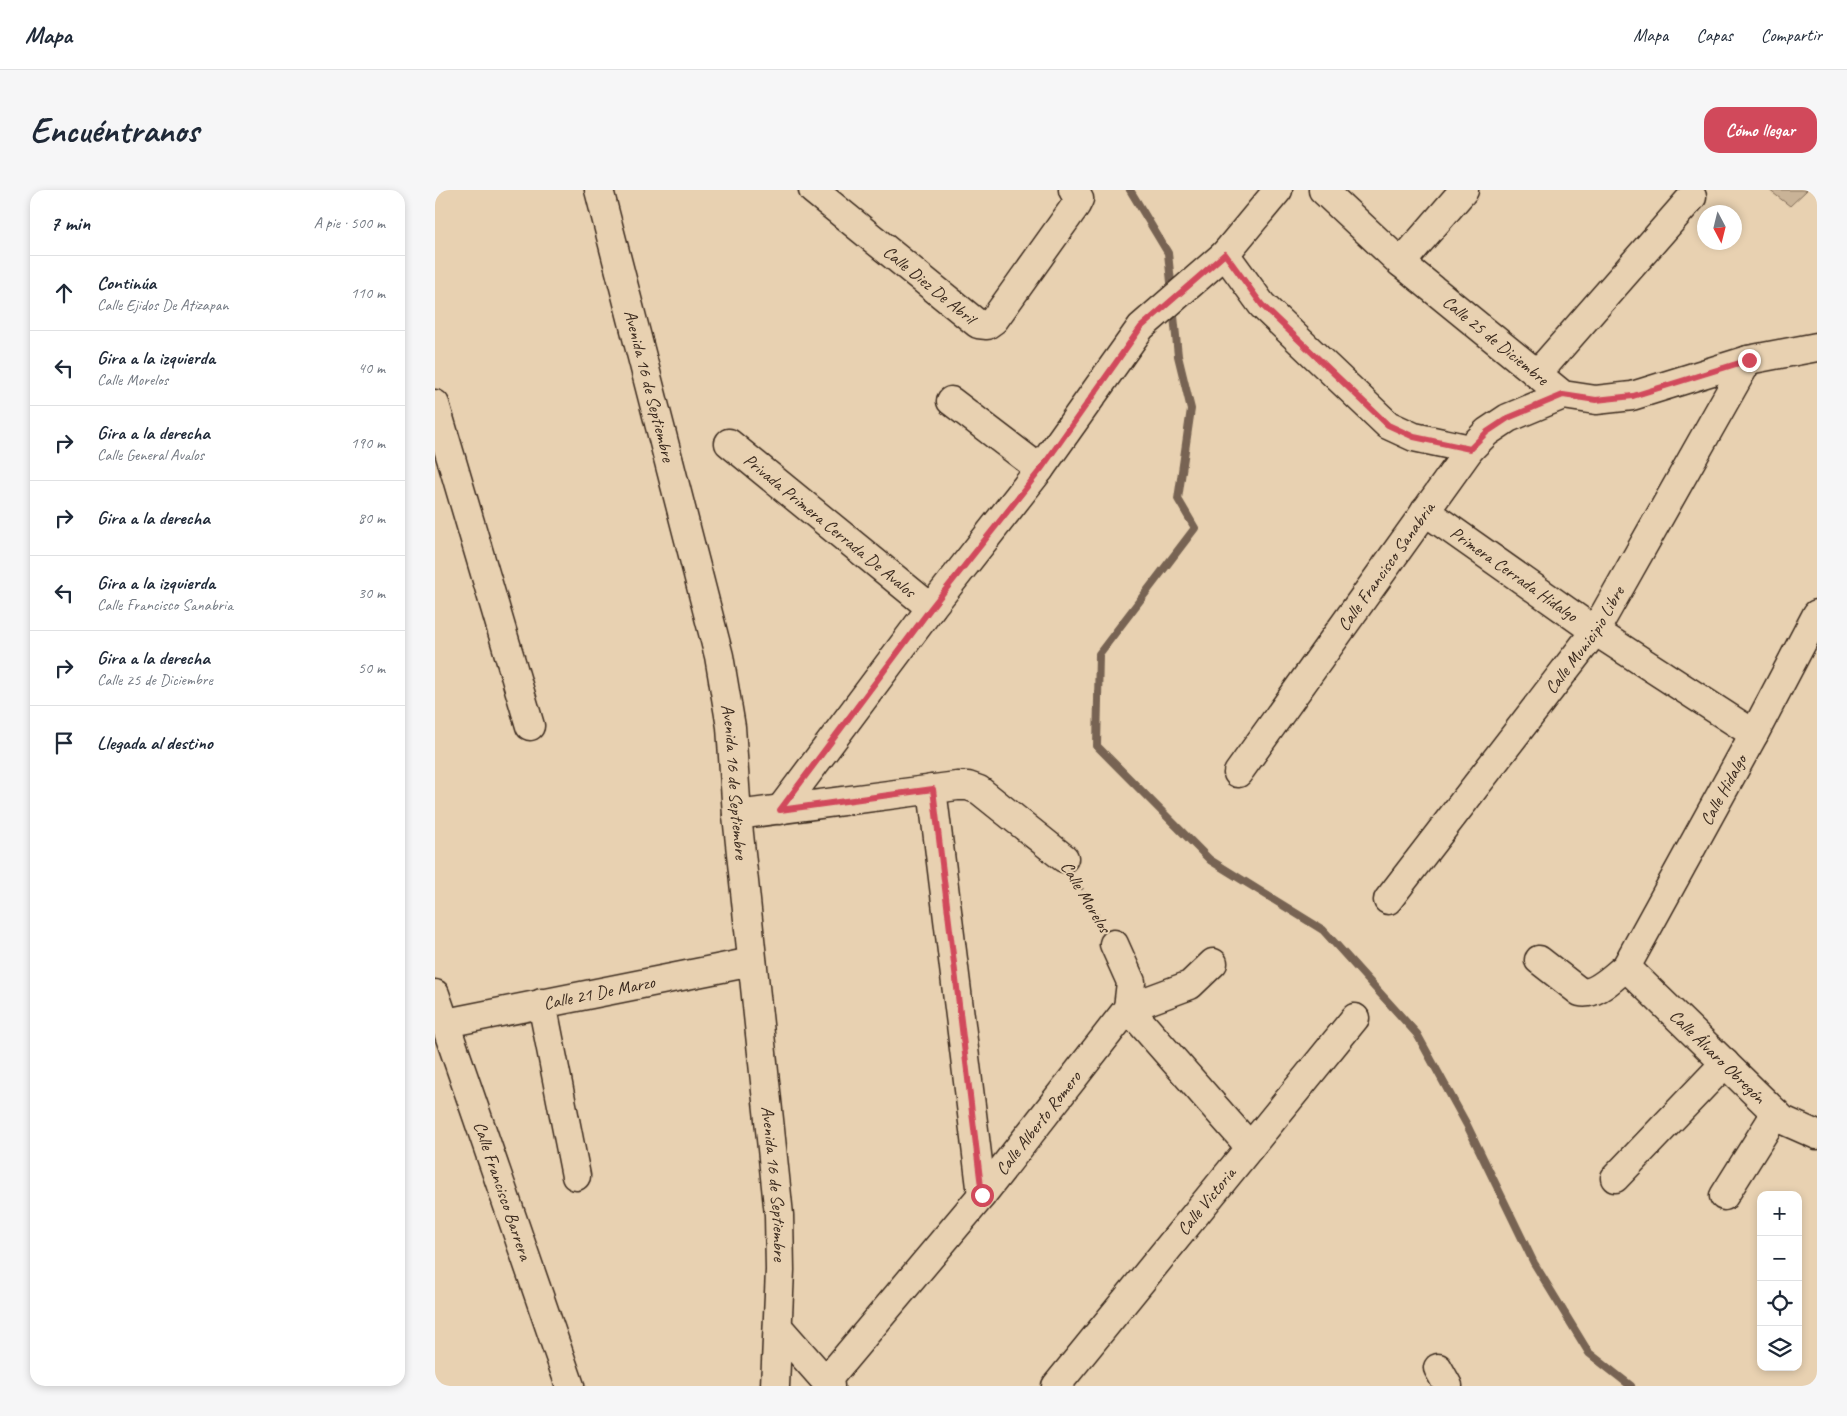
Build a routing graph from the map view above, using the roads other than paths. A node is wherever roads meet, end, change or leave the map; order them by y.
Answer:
1 (599, 190) edge
2 (813, 190) edge
3 (1073, 190) edge
4 (1278, 190) edge
5 (1323, 190) edge
6 (1464, 190) edge
7 (1692, 197) dead end
8 (1225, 254) junction
9 (1401, 263) junction
10 (1817, 347) edge
11 (1749, 360) junction
12 (1537, 374) junction
13 (1563, 395) junction
14 (951, 401) dead end
15 (435, 404) edge
16 (729, 443) dead end
17 (1470, 449) junction
18 (1041, 469) junction
19 (1425, 511) junction
20 (931, 608) junction
21 (1817, 614) edge
22 (1595, 631) junction
23 (531, 726) dead end
24 (1754, 734) junction
25 (1238, 773) dead end
26 (933, 789) junction
27 (780, 810) junction
28 (737, 815) junction
29 (1064, 858) road end
30 (1388, 900) dead end
31 (1114, 944) road end
32 (1539, 960) dead end
33 (752, 962) junction
34 (1213, 963) dead end
35 (1626, 967) junction
36 (435, 994) edge
37 (542, 1003) junction
38 (1128, 1008) junction
39 (1355, 1018) dead end
40 (446, 1023) junction
41 (1725, 1064) junction
42 (1776, 1113) junction
43 (1817, 1135) edge
44 (1249, 1147) junction
45 (576, 1176) dead end
46 (1615, 1178) dead end
47 (982, 1195) junction
48 (1724, 1196) dead end
49 (778, 1327) junction
50 (828, 1383) edge
51 (570, 1386) edge
52 (775, 1386) edge
53 (1056, 1386) edge

1 - 28 street, Avenida 16 de Septiembre
2 - 3 street, Calle Diez De Abril
4 - 8 street
5 - 9 street, Calle 25 de Diciembre
6 - 9 street
7 - 12 street
8 - 17 street
8 - 18 street
9 - 12 street, Calle 25 de Diciembre
10 - 11 street, Calle 25 de Diciembre
11 - 13 street, Calle 25 de Diciembre
11 - 22 street, Calle Municipio Libre
12 - 13 street, Calle 25 de Diciembre
13 - 17 street, Calle Francisco Sanabria
14 - 18 street
15 - 23 street
16 - 20 street, Privada Primera Cerrada De Avalos
17 - 19 street, Calle Francisco Sanabria
18 - 20 street
19 - 22 street, Primera Cerrada Hidalgo
19 - 25 street, Calle Francisco Sanabria
20 - 27 street
21 - 24 street, Calle Hidalgo
22 - 24 street, Primera Cerrada Hidalgo
22 - 30 street, Calle Municipio Libre
24 - 35 street, Calle Hidalgo
26 - 27 street, Calle Morelos
26 - 29 street, Calle Morelos
26 - 47 street
27 - 28 street, Calle Morelos
28 - 33 street, Avenida 16 de Septiembre
31 - 38 street, Calle Morelos
32 - 35 street
33 - 37 street, Calle 21 De Marzo
33 - 49 street, Avenida 16 de Septiembre
34 - 38 street
35 - 41 street, Calle Álvaro Obregón
36 - 40 street, Calle Francisco Barrera
37 - 40 street, Calle 21 De Marzo
37 - 45 street
38 - 44 street
38 - 47 street, Calle Alberto Romero
39 - 44 street, Calle Victoria
40 - 51 street, Calle Francisco Barrera
41 - 42 street, Calle Álvaro Obregón
41 - 46 street
42 - 43 street, Calle Álvaro Obregón
42 - 48 street
44 - 53 street, Calle Victoria
47 - 50 street, Calle Alberto Romero
49 - 50 street
49 - 52 street, Avenida 16 de Septiembre

